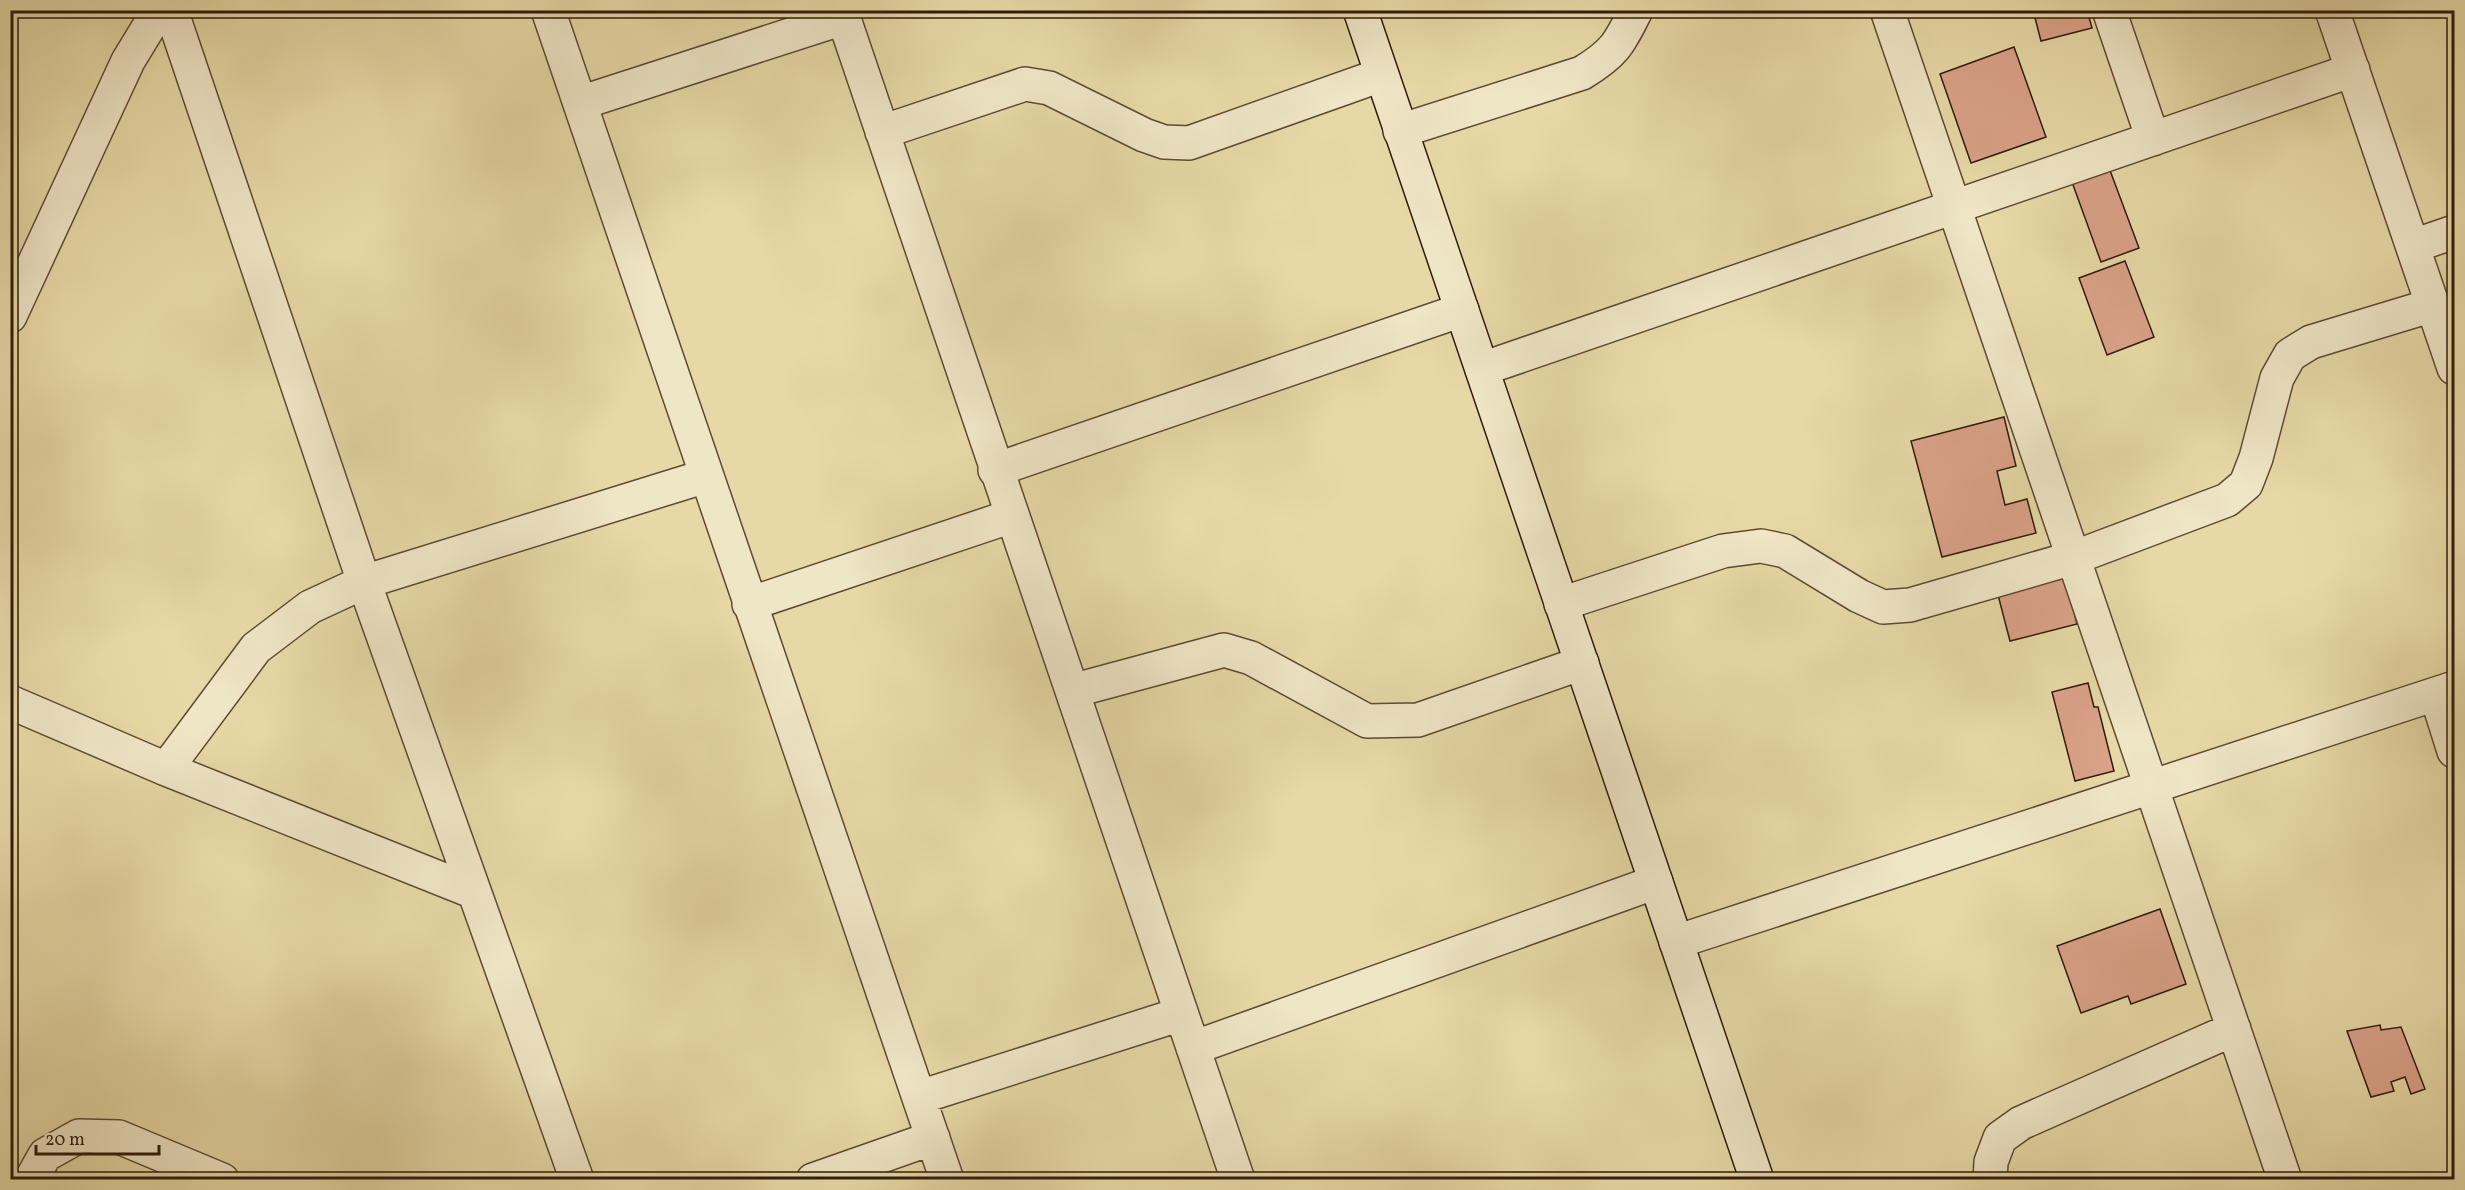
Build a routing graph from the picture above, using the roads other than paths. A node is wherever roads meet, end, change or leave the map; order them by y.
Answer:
1 (159, 10) edge
2 (171, 10) edge
3 (548, 10) edge
4 (1360, 10) edge
5 (1636, 10) edge
6 (1887, 10) edge
7 (2109, 10) edge
8 (2332, 10) edge
9 (842, 14) edge
10 (2353, 70) junction
11 (1382, 75) junction
12 (580, 104) junction
13 (1400, 131) junction
14 (882, 132) junction
15 (2153, 139) junction
16 (1954, 207) junction
17 (2454, 232) edge
18 (2413, 246) junction
19 (2433, 305) junction
20 (1462, 310) junction
21 (11, 312) edge
22 (2454, 368) edge
23 (1482, 369) junction
24 (995, 470) junction
25 (706, 476) junction
26 (1012, 516) junction
27 (2073, 558) junction
28 (364, 582) junction
29 (749, 604) junction
30 (1561, 604) junction
31 (1582, 663) junction
32 (1072, 691) junction
33 (2445, 691) edge
34 (10, 702) edge
35 (2454, 751) edge
36 (166, 769) junction
37 (2151, 787) junction
38 (1656, 882) junction
39 (474, 892) junction
40 (1676, 942) junction
41 (1181, 1014) junction
42 (2234, 1029) junction
43 (1193, 1048) junction
44 (920, 1097) junction
45 (933, 1138) junction
46 (32, 1179) edge
47 (222, 1179) edge
48 (577, 1179) edge
49 (813, 1179) edge
50 (947, 1179) edge
51 (1238, 1179) edge
52 (1756, 1179) edge
53 (1990, 1179) edge
54 (2285, 1179) edge

1 - 21 street
2 - 28 street
3 - 12 street
4 - 11 street
5 - 13 street
6 - 16 street
7 - 15 street
8 - 10 street
9 - 12 street
9 - 14 street
10 - 15 street
10 - 18 street
11 - 13 street
11 - 14 street
12 - 25 street
13 - 20 street
14 - 24 street
15 - 16 street
16 - 23 street
16 - 27 street
17 - 18 street
18 - 19 street
19 - 22 street
19 - 27 street
20 - 23 street
20 - 24 street
23 - 30 street
24 - 26 street
25 - 28 street
25 - 29 street
26 - 29 street
26 - 32 street
27 - 30 street
27 - 37 street
28 - 36 street
28 - 39 street
29 - 44 street
30 - 31 street
31 - 32 street
31 - 38 street
32 - 41 street
33 - 35 street
33 - 37 street
34 - 36 street
36 - 39 street
37 - 40 street
37 - 42 street
38 - 40 street
38 - 43 street
39 - 48 street
40 - 52 street
41 - 43 street
41 - 44 street
42 - 53 street
42 - 54 street
43 - 51 street
44 - 45 street
45 - 49 street
45 - 50 street
46 - 47 street

